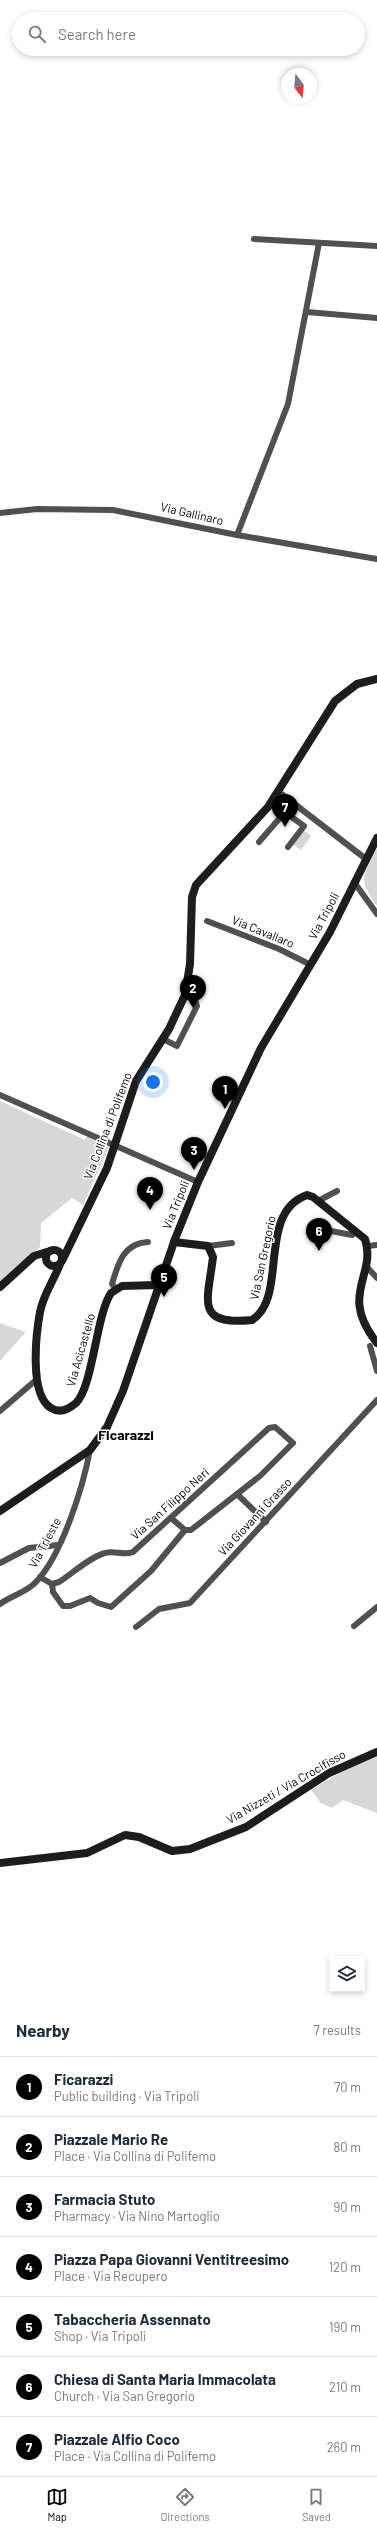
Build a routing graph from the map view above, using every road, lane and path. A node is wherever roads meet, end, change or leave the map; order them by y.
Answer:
1 (254, 239) dead end
2 (319, 243) junction
3 (377, 246) edge
4 (307, 312) junction
5 (377, 318) edge
6 (0, 513) edge
7 (237, 535) junction
8 (377, 559) edge
9 (377, 679) edge
10 (279, 792) junction
11 (272, 802) junction
12 (285, 812) junction
13 (377, 838) edge
14 (259, 842) dead end
15 (288, 847) dead end
16 (366, 859) junction
17 (354, 882) junction
18 (377, 914) edge
19 (207, 922) dead end
20 (310, 965) junction
21 (187, 989) junction
22 (163, 1039) junction
23 (0, 1095) edge
24 (116, 1145) junction
25 (198, 1182) junction
26 (337, 1192) dead end
27 (318, 1201) junction
28 (315, 1228) dead end
29 (76, 1231) junction
30 (356, 1232) junction
31 (148, 1242) dead end
32 (174, 1242) junction
33 (232, 1243) dead end
34 (377, 1245) edge
35 (208, 1246) junction
36 (368, 1246) junction
37 (54, 1251) junction
38 (47, 1261) junction
39 (61, 1262) junction
40 (25, 1265) junction
41 (367, 1267) junction
42 (377, 1278) edge
43 (158, 1285) junction
44 (0, 1287) edge
45 (116, 1289) junction
46 (374, 1344) edge
47 (377, 1371) edge
48 (36, 1380) junction
49 (377, 1400) edge
50 (0, 1411) edge
51 (90, 1450) junction
52 (237, 1494) junction
53 (0, 1511) edge
54 (171, 1518) junction
55 (266, 1522) junction
56 (185, 1530) junction
57 (58, 1545) junction
58 (0, 1563) edge
59 (40, 1577) junction
60 (52, 1584) junction
61 (0, 1604) edge
62 (377, 1608) edge
63 (354, 1626) dead end
64 (136, 1627) dead end
65 (377, 1752) edge
66 (0, 1863) edge

1 - 2 street
2 - 3 street
2 - 4 street
4 - 5 street
4 - 7 street
6 - 7 street, Via Gallinaro
7 - 8 street, Via Gallinaro
9 - 10 street, Via Collina di Polifemo
10 - 11 street, Via Collina di Polifemo
10 - 16 street
11 - 12 street
11 - 21 street, Via Collina di Polifemo
12 - 14 street
12 - 15 street
13 - 16 street, Via Tripoli
16 - 17 street, Via Tripoli
17 - 18 street
17 - 20 street, Via Tripoli
19 - 20 street, Via Cavallaro
20 - 25 street, Via Tripoli
21 - 22 street, Via Collina di Polifemo
21 - 22 street
22 - 24 street, Via Collina di Polifemo
23 - 24 street
24 - 25 street
24 - 29 street, Via Collina di Polifemo
25 - 32 street, Via Tripoli
26 - 27 street
27 - 30 street
27 - 35 street, Via San Gregorio
28 - 30 street
29 - 37 street
29 - 39 street, Via Acicastello
30 - 36 street
31 - 45 street
32 - 35 street
32 - 43 street, Via Tripoli
33 - 35 street
34 - 36 street
36 - 41 street
37 - 38 street
37 - 39 street
37 - 40 street
38 - 39 street
38 - 40 street
39 - 48 street, Via Acicastello
40 - 44 street
41 - 42 street
41 - 46 street
43 - 45 street
43 - 51 street, Via Tripoli
45 - 48 street, Via Acicastello
46 - 47 street
48 - 50 street
49 - 55 street, Via Giovanni Grasso
51 - 53 street, Via Tripoli
51 - 57 street, Via Trieste
52 - 54 street, Via San Filippo Neri
52 - 55 street
52 - 56 street
54 - 56 street
54 - 60 street, Via San Filippo Neri
55 - 64 street, Via Giovanni Grasso
56 - 60 street
57 - 58 street
57 - 59 street, Via Trieste
59 - 60 street
59 - 61 street, Via Trieste
62 - 63 street
65 - 66 street, Via Nizzeti / Via Crocifisso

